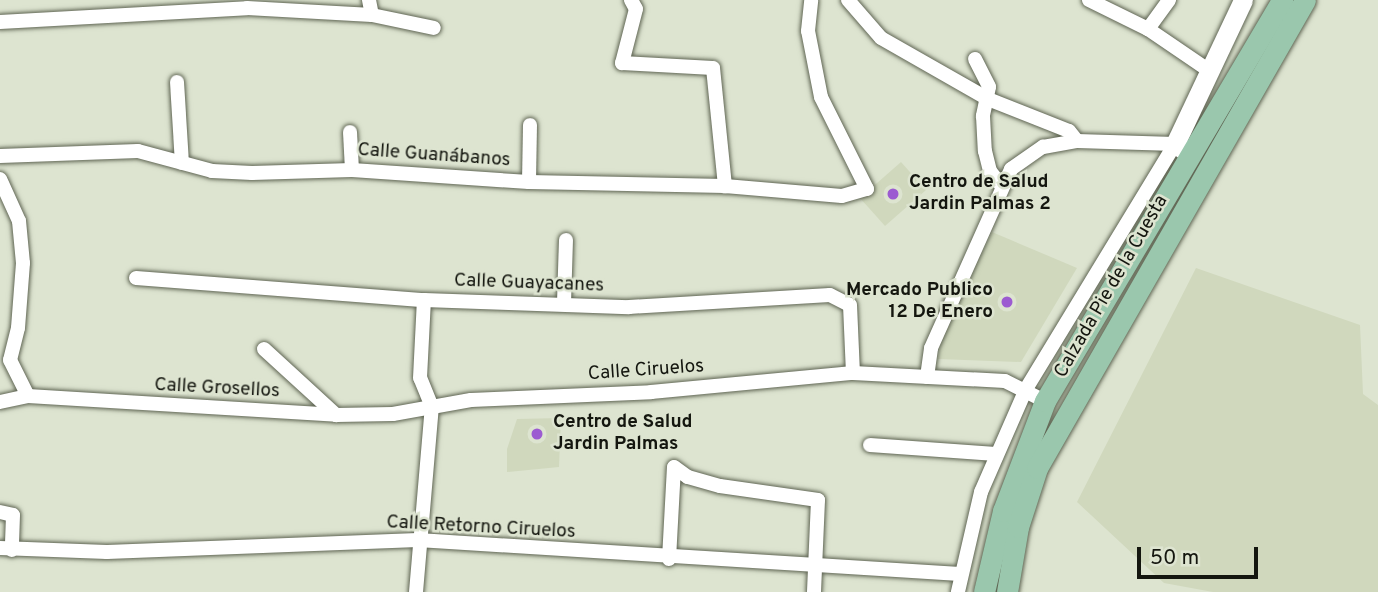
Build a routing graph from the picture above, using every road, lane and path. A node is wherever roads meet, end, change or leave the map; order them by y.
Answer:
1 (369, 0) edge
2 (631, 0) edge
3 (811, 0) edge
4 (848, 0) edge
5 (1089, 0) edge
6 (1169, 0) edge
7 (1243, 0) edge
8 (1282, 0) edge
9 (1305, 0) edge
10 (247, 4) edge
11 (372, 15) junction
12 (0, 22) edge
13 (434, 28) dead end
14 (1148, 29) junction
15 (975, 59) dead end
16 (1211, 72) junction
17 (177, 82) dead end
18 (988, 99) junction
19 (530, 125) dead end
20 (351, 132) dead end
21 (1077, 141) junction
22 (1182, 149) junction
23 (0, 156) edge
24 (182, 163) junction
25 (352, 170) junction
26 (0, 179) edge
27 (529, 182) junction
28 (1001, 185) junction
29 (725, 186) junction
30 (566, 240) dead end
31 (136, 278) dead end
32 (424, 300) junction
33 (564, 303) junction
34 (264, 349) dead end
35 (853, 373) junction
36 (927, 377) junction
37 (1026, 389) junction
38 (29, 396) junction
39 (1045, 401) junction
40 (0, 402) edge
41 (432, 407) junction
42 (336, 415) junction
43 (870, 445) dead end
44 (996, 454) junction
45 (0, 512) edge
46 (418, 540) junction
47 (6, 549) edge
48 (669, 559) junction
49 (816, 566) junction
50 (960, 574) junction
51 (416, 592) edge
52 (814, 592) edge
53 (958, 592) edge
54 (984, 592) edge
55 (1007, 592) edge

1 - 11 street
2 - 29 street
3 - 29 street, Calle Guanábanos
4 - 18 street
5 - 14 street
6 - 14 street
7 - 16 main road
8 - 22 main road, Calzada Pie de la Cuesta
9 - 55 main road, Calzada Pie de la Cuesta
10 - 11 street
10 - 12 street
11 - 13 street
14 - 16 street
15 - 18 street
16 - 22 main road
17 - 24 street
18 - 21 street
18 - 28 street
19 - 27 street
20 - 25 street
21 - 22 street
21 - 28 street
22 - 37 street
22 - 39 main road, Calzada Pie de la Cuesta
23 - 24 street, Calle Guanábanos
24 - 25 street, Calle Guanábanos
25 - 27 street, Calle Guanábanos
26 - 38 street
27 - 29 street, Calle Guanábanos
28 - 36 street
30 - 33 street
31 - 32 street, Calle Guayacanes
32 - 33 street, Calle Guayacanes
32 - 41 street
33 - 35 street, Calle Guayacanes
34 - 42 street
35 - 36 street, Calle Ciruelos
35 - 41 street, Calle Ciruelos
36 - 37 street, Calle Ciruelos
37 - 39 street, Calle Ciruelos
37 - 44 street
38 - 40 street, Calle Grosellos
38 - 42 street, Calle Grosellos
39 - 54 main road, Calzada Pie de la Cuesta
41 - 42 street, Calle Grosellos
41 - 46 street
43 - 44 street
44 - 50 street
45 - 47 street
46 - 47 street, Calle Retorno Ciruelos
46 - 48 street, Calle Retorno Ciruelos
46 - 51 street
48 - 49 street, Calle Retorno Ciruelos
48 - 49 street
49 - 50 street, Calle Retorno Ciruelos
49 - 52 street
50 - 53 street

